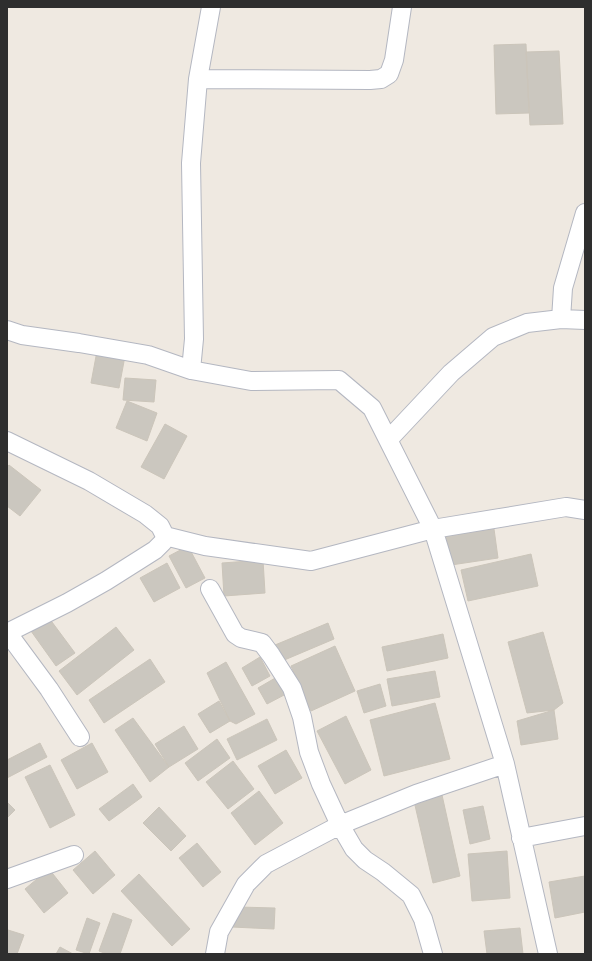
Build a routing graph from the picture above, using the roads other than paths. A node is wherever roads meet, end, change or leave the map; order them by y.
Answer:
1 (211, 7) edge
2 (402, 7) edge
3 (198, 79) junction
4 (585, 213) edge
5 (561, 319) junction
6 (585, 320) edge
7 (7, 330) edge
8 (191, 370) junction
9 (388, 439) junction
10 (7, 441) edge
11 (585, 510) edge
12 (433, 529) junction
13 (165, 536) junction
14 (210, 589) dead end
15 (7, 632) edge
16 (80, 737) dead end
17 (505, 764) junction
18 (340, 825) junction
19 (585, 826) edge
20 (521, 838) junction
21 (74, 855) dead end
22 (7, 879) edge
23 (215, 954) edge
24 (433, 954) edge
25 (548, 954) edge

1 - 3 street
2 - 3 street
3 - 8 street
4 - 5 street
5 - 6 street
5 - 9 street
7 - 8 street
8 - 9 street
9 - 12 street
10 - 13 street
11 - 12 street
12 - 13 street
12 - 17 street
13 - 15 street
14 - 18 street
15 - 16 street
17 - 18 street
17 - 20 street
18 - 23 street
18 - 24 street
19 - 20 street
20 - 25 street
21 - 22 street

